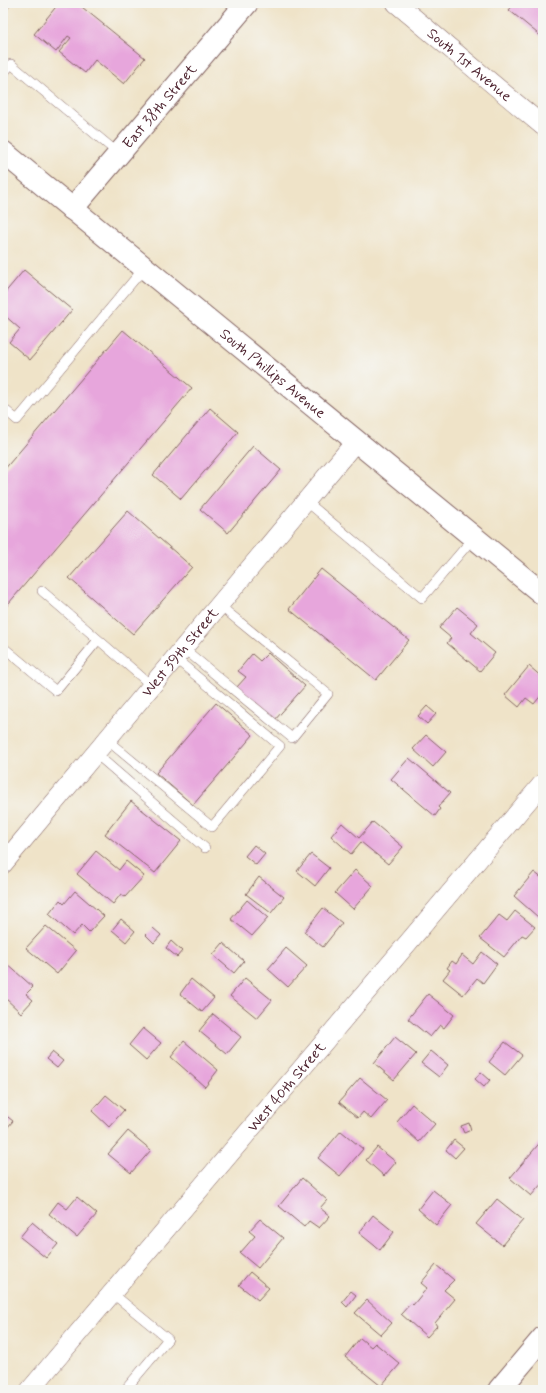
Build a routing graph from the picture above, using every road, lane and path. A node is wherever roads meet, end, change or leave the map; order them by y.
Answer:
1 (6, 3) edge
2 (247, 3) edge
3 (396, 3) edge
4 (3, 7) edge
5 (3, 74) edge
6 (543, 126) edge
7 (3, 152) edge
8 (119, 154) junction
9 (72, 210) junction
10 (144, 268) junction
11 (3, 409) edge
12 (356, 441) junction
13 (306, 501) junction
14 (474, 537) junction
15 (42, 591) dead end
16 (543, 594) edge
17 (219, 605) junction
18 (98, 640) junction
19 (3, 647) edge
20 (179, 653) junction
21 (152, 686) junction
22 (101, 746) junction
23 (543, 783) edge
24 (205, 848) dead end
25 (3, 864) edge
26 (112, 1293) junction
27 (543, 1338) edge
28 (30, 1390) edge
29 (125, 1390) edge
30 (499, 1390) edge

1 - 4 lane
2 - 8 street, East 38th Street
3 - 6 street, South 1st Avenue
5 - 8 lane
7 - 9 street, South Phillips Avenue
8 - 9 street, East 38th Street
9 - 10 street, South Phillips Avenue
10 - 11 lane
10 - 12 street, South Phillips Avenue
12 - 13 street, West 39th Street
12 - 14 street, South Phillips Avenue
13 - 14 lane
13 - 17 street, West 39th Street
14 - 16 street, South Phillips Avenue
15 - 18 lane
17 - 20 street, West 39th Street
17 - 20 lane
18 - 19 lane
18 - 21 lane
20 - 21 street, West 39th Street
20 - 22 lane
21 - 22 street, West 39th Street
22 - 24 lane
22 - 25 street, West 39th Street
23 - 26 street, West 40th Street
26 - 28 street, West 40th Street
26 - 29 lane
27 - 30 street

